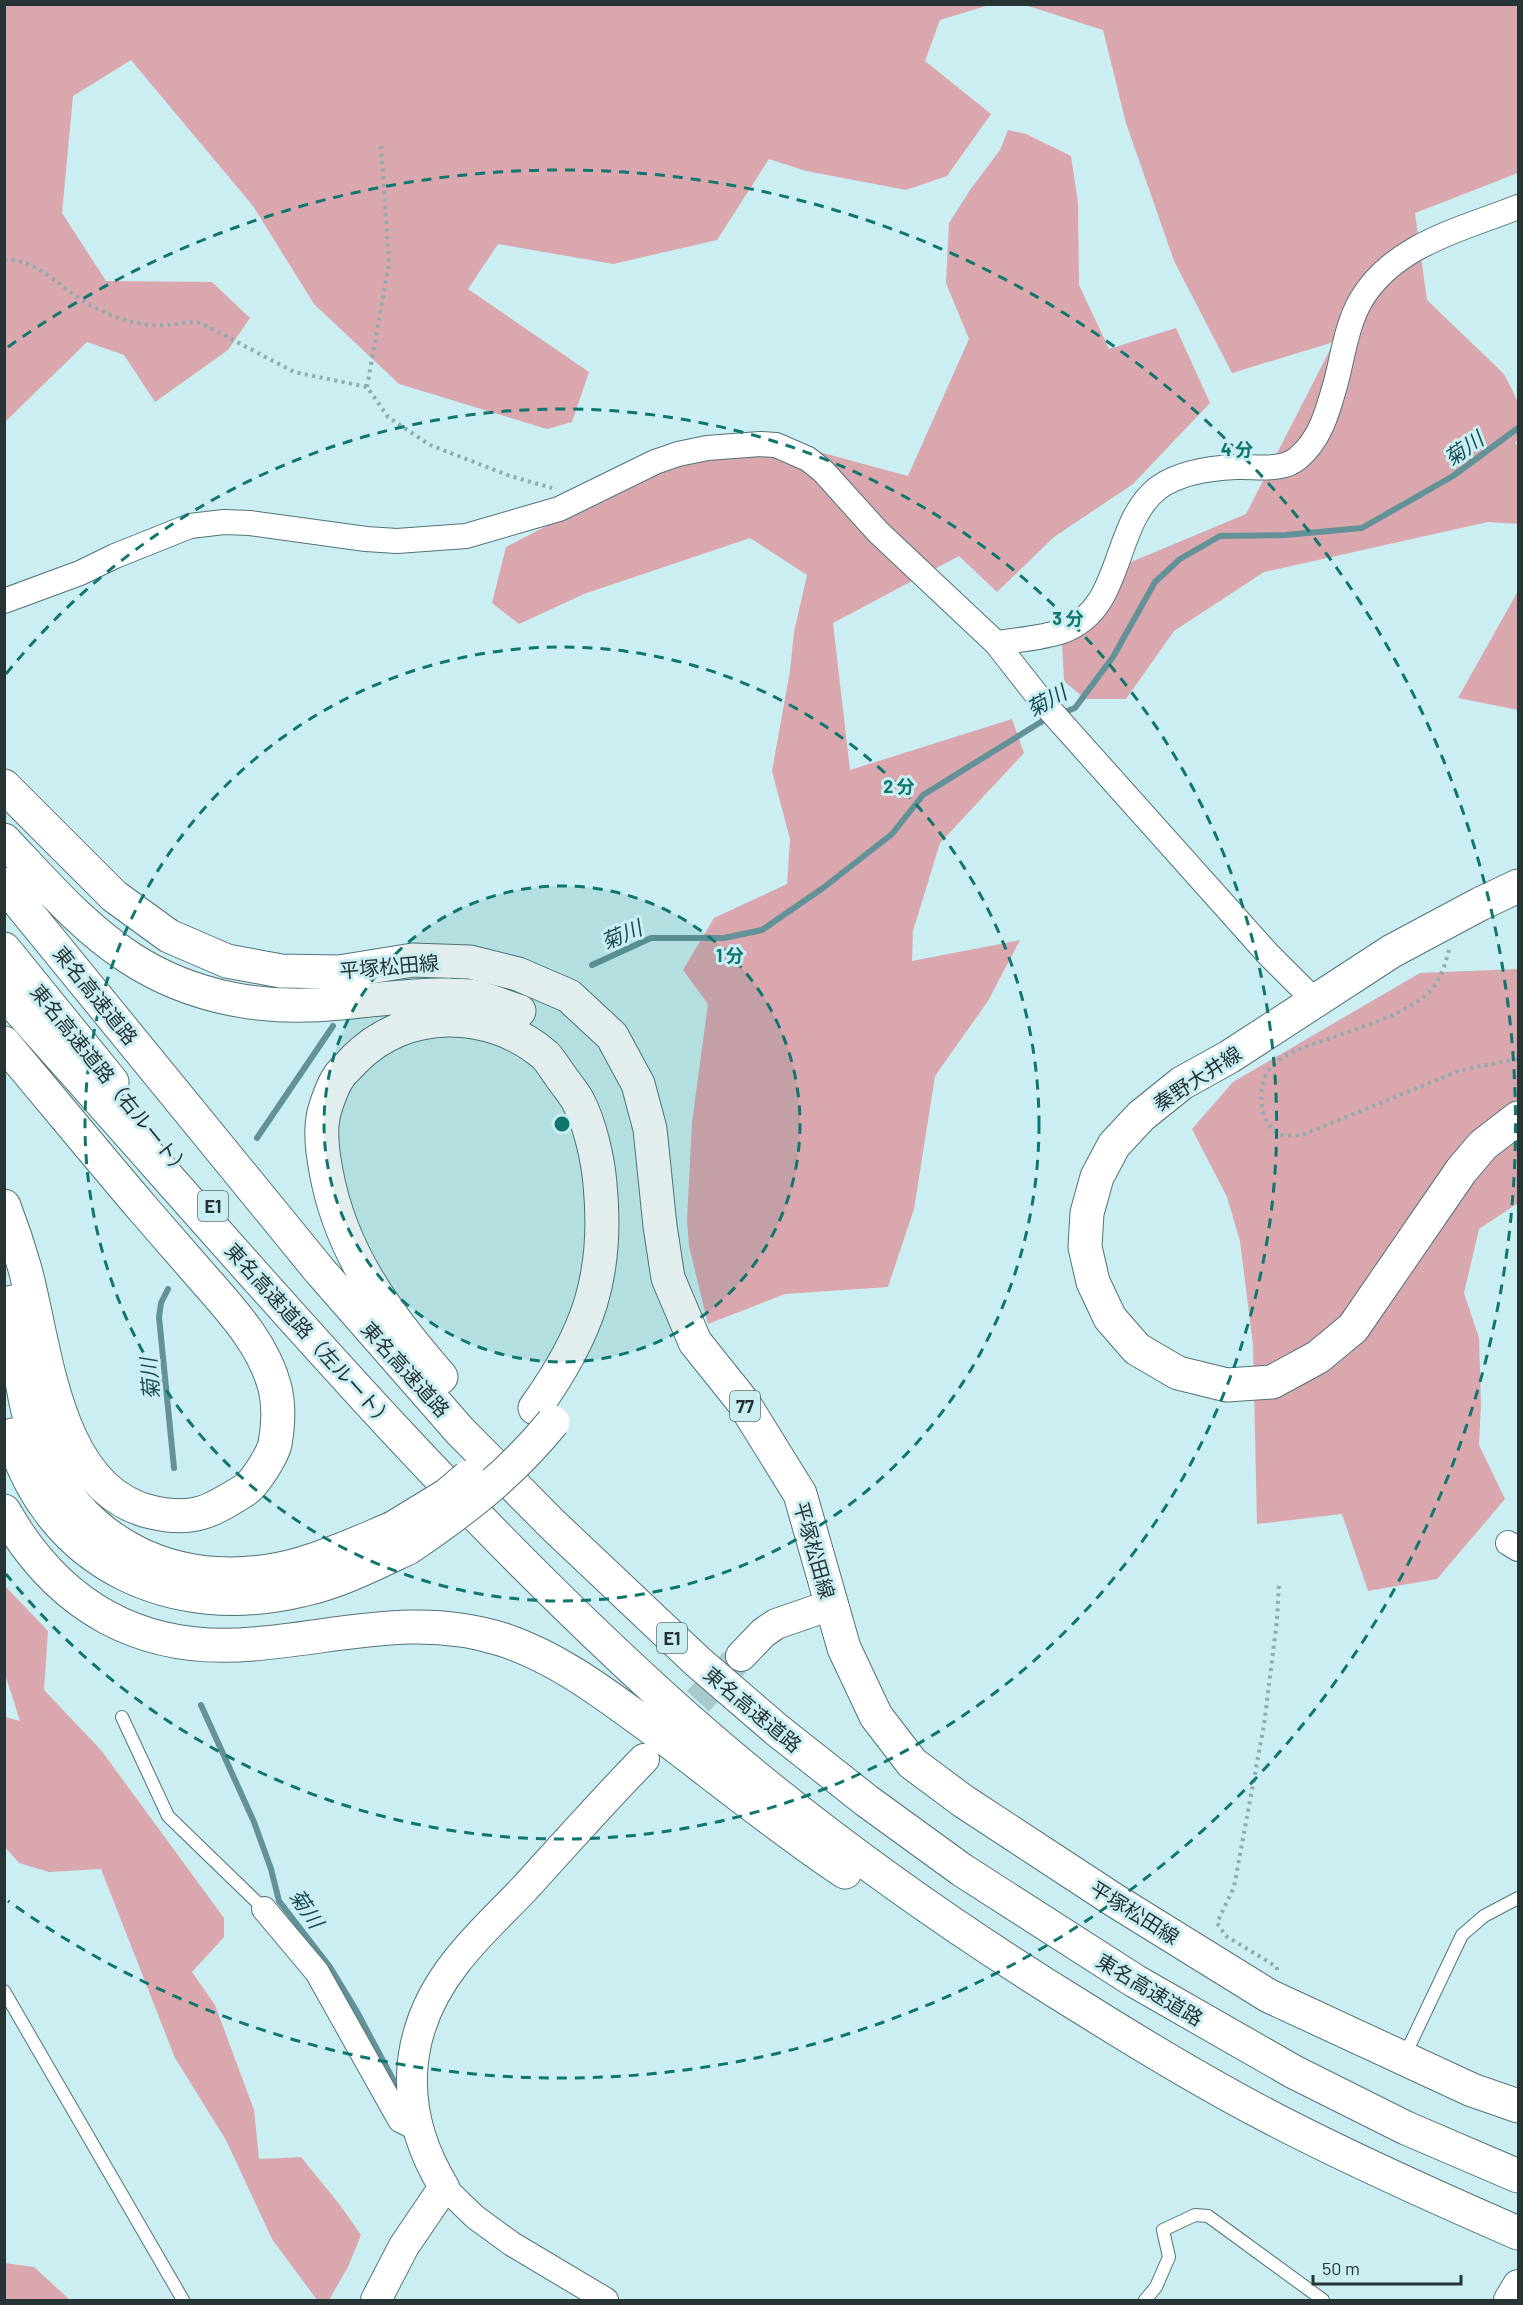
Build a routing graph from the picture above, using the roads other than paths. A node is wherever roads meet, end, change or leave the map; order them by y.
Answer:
1 (1518, 207) edge
2 (4, 601) edge
3 (996, 643) junction
4 (4, 786) edge
5 (4, 840) edge
6 (4, 884) edge
7 (1518, 886) edge
8 (4, 949) edge
9 (4, 993) edge
10 (1315, 1001) junction
11 (4, 1043) edge
12 (1518, 1118) edge
13 (4, 1206) edge
14 (4, 1259) edge
15 (4, 1407) edge
16 (544, 1415) junction
17 (424, 1461) junction
18 (4, 1511) edge
19 (400, 1538) junction
20 (831, 1605) junction
21 (741, 1656) tunnel mouth
22 (698, 1662) junction
23 (122, 1717) dead end
24 (644, 1759) tunnel mouth
25 (1518, 1898) edge
26 (264, 1909) joint
27 (1011, 1965) junction
28 (4, 1991) edge
29 (1403, 2058) junction
30 (1518, 2106) edge
31 (418, 2129) junction
32 (1518, 2176) edge
33 (444, 2187) junction
34 (1518, 2232) edge
35 (1518, 2285) edge
36 (183, 2301) edge
37 (376, 2301) edge
38 (606, 2301) edge
39 (1145, 2301) edge
40 (1323, 2301) edge
41 (1509, 2301) edge

1 - 3 street
2 - 3 street
3 - 10 street
4 - 20 main road, 平塚松田線 / 77
5 - 16 main road
6 - 22 main road, 東名高速道路 / E1
7 - 10 main road, 秦野大井線
8 - 17 main road, 東名高速道路（右ルート） / E1
9 - 17 main road, 東名高速道路（左ルート） / E1
10 - 12 main road, 秦野大井線
11 - 13 main road
14 - 19 main road
15 - 19 main road
16 - 19 main road, bridge
16 - 22 main road
17 - 27 main road, E1
18 - 27 main road
20 - 21 street
20 - 29 main road, 平塚松田線 / 77
22 - 32 main road, 東名高速道路 / E1
23 - 26 lane
24 - 31 street
25 - 29 lane
26 - 31 street
27 - 34 main road, E1
28 - 36 lane
29 - 30 main road, 平塚松田線 / 77
31 - 33 street
33 - 37 street
33 - 38 street
35 - 41 street
39 - 40 lane

